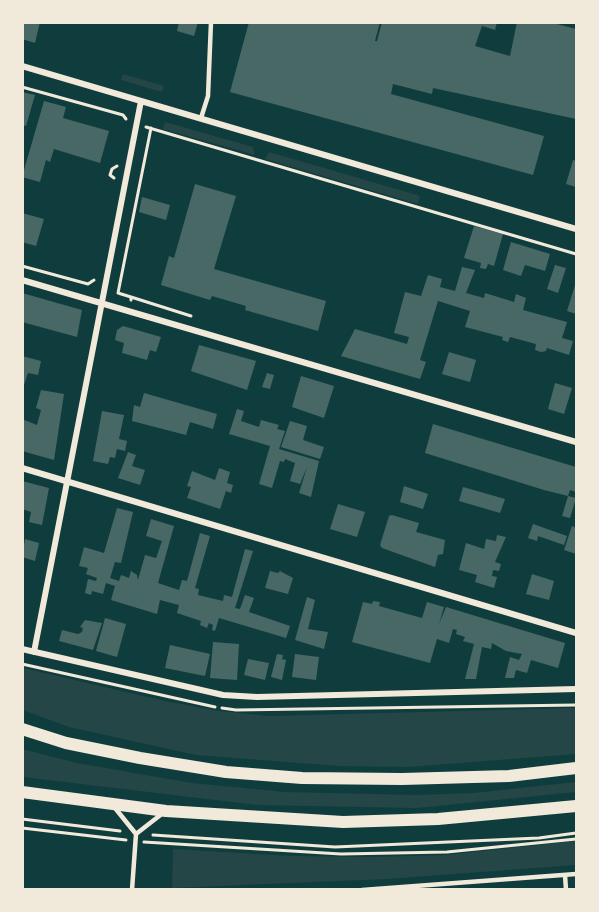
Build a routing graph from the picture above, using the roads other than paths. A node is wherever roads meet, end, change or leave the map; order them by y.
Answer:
1 (211, 22) edge
2 (22, 66) edge
3 (141, 101) junction
4 (201, 118) junction
5 (576, 229) edge
6 (22, 280) edge
7 (103, 304) junction
8 (576, 442) edge
9 (22, 468) edge
10 (67, 481) junction
11 (576, 633) edge
12 (22, 649) edge
13 (34, 652) junction
14 (576, 689) edge
15 (22, 729) edge
16 (576, 768) edge
17 (22, 792) edge
18 (111, 804) junction
19 (576, 807) edge
20 (166, 811) junction
21 (136, 834) junction
22 (576, 874) edge
23 (565, 875) junction
24 (132, 890) edge
25 (362, 890) edge
26 (566, 890) edge

1 - 4 lane
2 - 3 street
3 - 4 street
3 - 7 street
4 - 5 street
6 - 7 street
7 - 8 street
7 - 10 street
9 - 10 street
10 - 11 street
10 - 13 street
12 - 13 street
13 - 14 street
15 - 16 main road
17 - 18 main road
18 - 20 main road
18 - 21 lane
19 - 20 main road
20 - 21 lane
21 - 24 lane
22 - 23 lane
23 - 25 lane
23 - 26 lane

